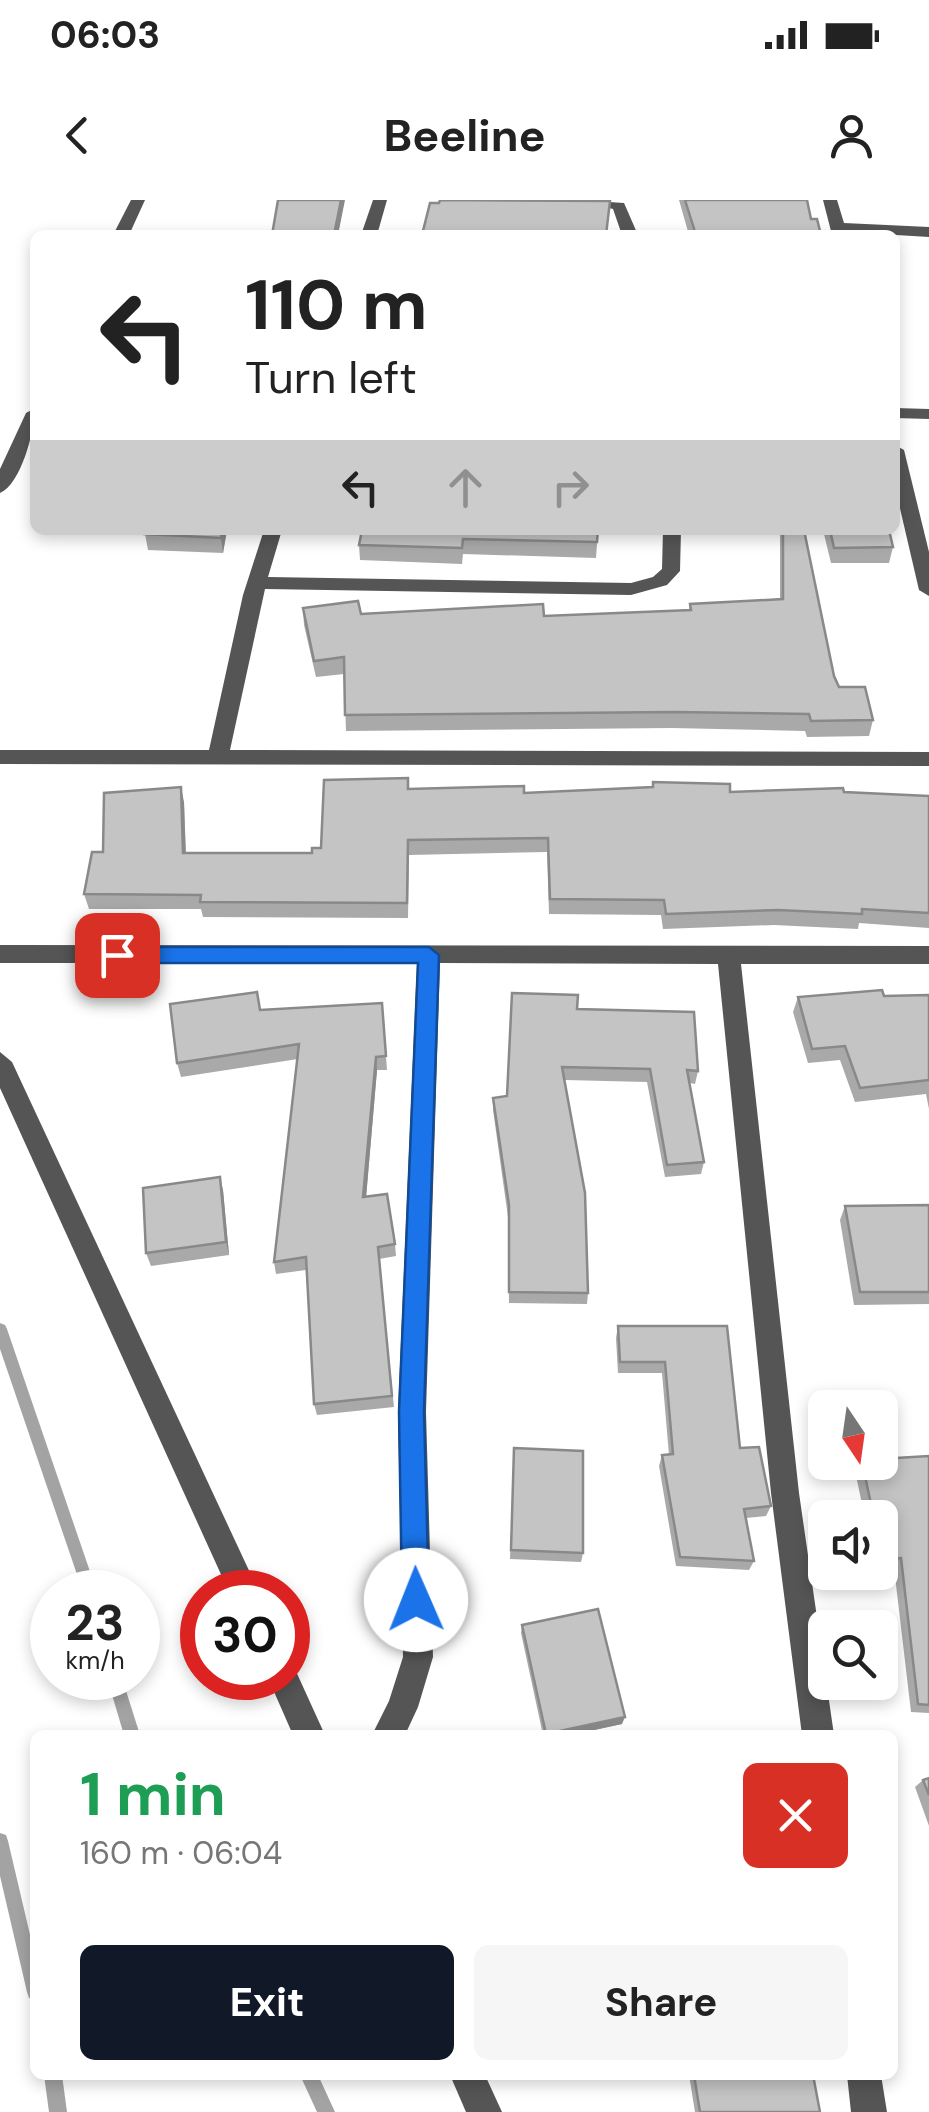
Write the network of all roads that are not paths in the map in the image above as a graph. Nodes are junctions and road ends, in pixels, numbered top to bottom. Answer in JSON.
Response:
{"nodes":[{"id":1,"x":138,"y":200,"type":"edge"},
{"id":2,"x":380,"y":200,"type":"edge"},
{"id":3,"x":586,"y":200,"type":"edge"},
{"id":4,"x":830,"y":200,"type":"edge"},
{"id":5,"x":123,"y":230,"type":"edge"},
{"id":6,"x":371,"y":230,"type":"edge"},
{"id":7,"x":629,"y":230,"type":"edge"},
{"id":8,"x":839,"y":230,"type":"edge"},
{"id":9,"x":900,"y":232,"type":"edge"},
{"id":10,"x":929,"y":232,"type":"edge"},
{"id":11,"x":900,"y":414,"type":"edge"},
{"id":12,"x":929,"y":414,"type":"edge"},
{"id":13,"x":30,"y":424,"type":"edge"},
{"id":14,"x":900,"y":471,"type":"edge"},
{"id":15,"x":0,"y":488,"type":"edge"},
{"id":16,"x":272,"y":535,"type":"edge"},
{"id":17,"x":672,"y":535,"type":"edge"},
{"id":18,"x":256,"y":582,"type":"junction"},
{"id":19,"x":929,"y":590,"type":"edge"},
{"id":20,"x":209,"y":756,"type":"junction"},
{"id":21,"x":0,"y":757,"type":"edge"},
{"id":22,"x":929,"y":759,"type":"edge"},
{"id":23,"x":0,"y":954,"type":"edge"},
{"id":24,"x":429,"y":955,"type":"junction"},
{"id":25,"x":728,"y":955,"type":"junction"},
{"id":26,"x":929,"y":956,"type":"edge"},
{"id":27,"x":0,"y":1062,"type":"edge"},
{"id":28,"x":234,"y":1570,"type":"edge"},
{"id":29,"x":293,"y":1700,"type":"edge"},
{"id":30,"x":307,"y":1730,"type":"edge"},
{"id":31,"x":391,"y":1730,"type":"edge"},
{"id":32,"x":817,"y":1730,"type":"edge"},
{"id":33,"x":469,"y":2080,"type":"edge"},
{"id":34,"x":865,"y":2080,"type":"edge"},
{"id":35,"x":484,"y":2112,"type":"edge"},
{"id":36,"x":869,"y":2112,"type":"edge"}],
"edges":[{"from":1,"to":5,"type":"street"},
{"from":2,"to":6,"type":"street"},
{"from":3,"to":7,"type":"street"},
{"from":4,"to":8,"type":"street"},
{"from":9,"to":10,"type":"street"},
{"from":11,"to":12,"type":"street"},
{"from":13,"to":15,"type":"street"},
{"from":14,"to":19,"type":"street"},
{"from":16,"to":18,"type":"street"},
{"from":17,"to":18,"type":"street"},
{"from":18,"to":20,"type":"street"},
{"from":20,"to":21,"type":"street"},
{"from":20,"to":22,"type":"street"},
{"from":23,"to":24,"type":"street"},
{"from":24,"to":25,"type":"street"},
{"from":24,"to":31,"type":"street"},
{"from":25,"to":26,"type":"street"},
{"from":25,"to":32,"type":"street"},
{"from":27,"to":28,"type":"street"},
{"from":29,"to":30,"type":"street"},
{"from":33,"to":35,"type":"street"},
{"from":34,"to":36,"type":"street"}]}
